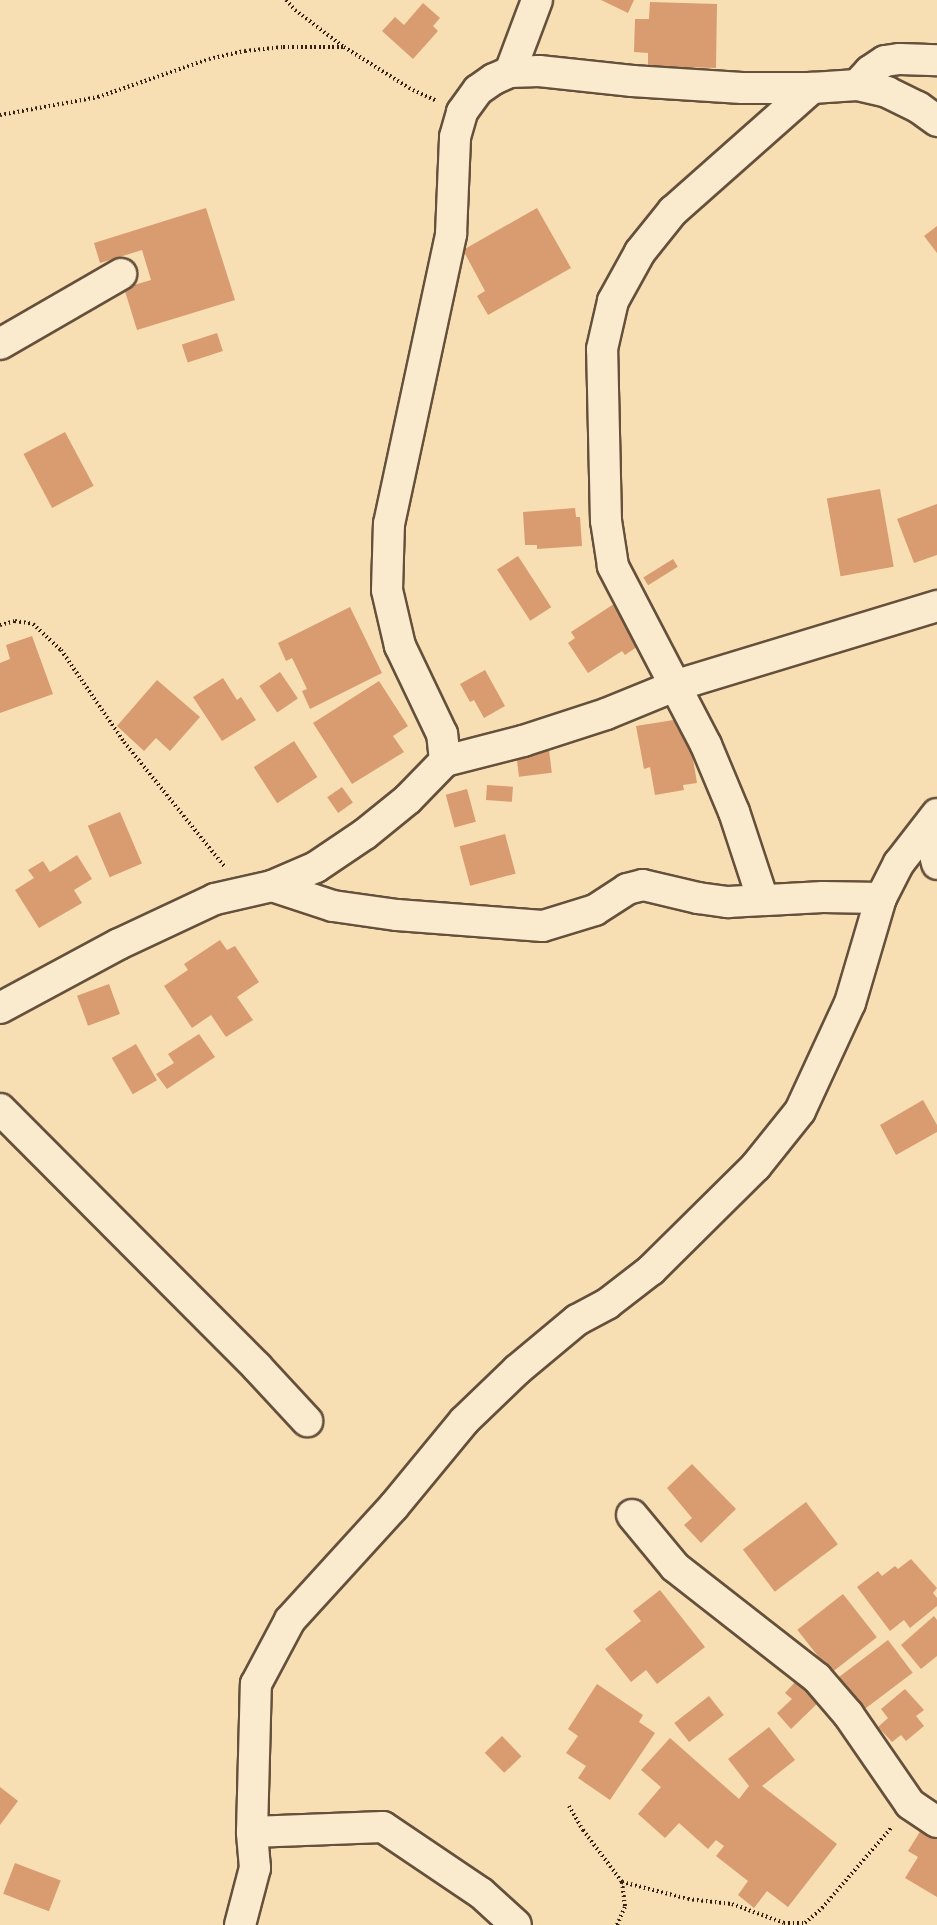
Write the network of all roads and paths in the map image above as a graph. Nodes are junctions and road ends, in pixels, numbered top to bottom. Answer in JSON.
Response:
{"nodes":[{"id":1,"x":286,"y":0,"type":"edge"},
{"id":2,"x":537,"y":0,"type":"edge"},
{"id":3,"x":344,"y":47,"type":"junction"},
{"id":4,"x":937,"y":60,"type":"edge"},
{"id":5,"x":510,"y":72,"type":"junction"},
{"id":6,"x":857,"y":85,"type":"junction"},
{"id":7,"x":812,"y":88,"type":"junction"},
{"id":8,"x":462,"y":112,"type":"junction"},
{"id":9,"x":0,"y":115,"type":"edge"},
{"id":10,"x":937,"y":121,"type":"edge"},
{"id":11,"x":121,"y":274,"type":"dead end"},
{"id":12,"x":0,"y":344,"type":"edge"},
{"id":13,"x":937,"y":606,"type":"edge"},
{"id":14,"x":0,"y":625,"type":"edge"},
{"id":15,"x":677,"y":685,"type":"junction"},
{"id":16,"x":445,"y":761,"type":"junction"},
{"id":17,"x":933,"y":820,"type":"edge"},
{"id":18,"x":937,"y":864,"type":"edge"},
{"id":19,"x":263,"y":887,"type":"junction"},
{"id":20,"x":881,"y":898,"type":"junction"},
{"id":21,"x":763,"y":900,"type":"junction"},
{"id":22,"x":0,"y":1008,"type":"edge"},
{"id":23,"x":0,"y":1110,"type":"edge"},
{"id":24,"x":307,"y":1421,"type":"dead end"},
{"id":25,"x":632,"y":1515,"type":"dead end"},
{"id":26,"x":910,"y":1804,"type":"junction"},
{"id":27,"x":569,"y":1806,"type":"dead end"},
{"id":28,"x":937,"y":1821,"type":"edge"},
{"id":29,"x":252,"y":1833,"type":"junction"},
{"id":30,"x":622,"y":1882,"type":"junction"},
{"id":31,"x":240,"y":1925,"type":"edge"},
{"id":32,"x":516,"y":1925,"type":"edge"},
{"id":33,"x":617,"y":1925,"type":"edge"}],
"edges":[{"from":1,"to":3,"type":"path"},
{"from":2,"to":5,"type":"street"},
{"from":3,"to":8,"type":"path"},
{"from":3,"to":9,"type":"path"},
{"from":4,"to":6,"type":"street"},
{"from":5,"to":7,"type":"street"},
{"from":5,"to":8,"type":"street"},
{"from":6,"to":7,"type":"street"},
{"from":6,"to":10,"type":"street"},
{"from":7,"to":15,"type":"street"},
{"from":8,"to":16,"type":"street"},
{"from":11,"to":12,"type":"street"},
{"from":13,"to":15,"type":"street"},
{"from":14,"to":19,"type":"path"},
{"from":15,"to":16,"type":"street"},
{"from":15,"to":21,"type":"street"},
{"from":16,"to":19,"type":"street"},
{"from":17,"to":18,"type":"street"},
{"from":17,"to":20,"type":"street"},
{"from":19,"to":21,"type":"street"},
{"from":19,"to":22,"type":"street"},
{"from":20,"to":21,"type":"street"},
{"from":20,"to":29,"type":"street"},
{"from":23,"to":24,"type":"street"},
{"from":25,"to":26,"type":"street"},
{"from":26,"to":28,"type":"street"},
{"from":26,"to":30,"type":"path"},
{"from":27,"to":30,"type":"path"},
{"from":29,"to":31,"type":"street"},
{"from":29,"to":32,"type":"street"},
{"from":30,"to":33,"type":"path"}]}
